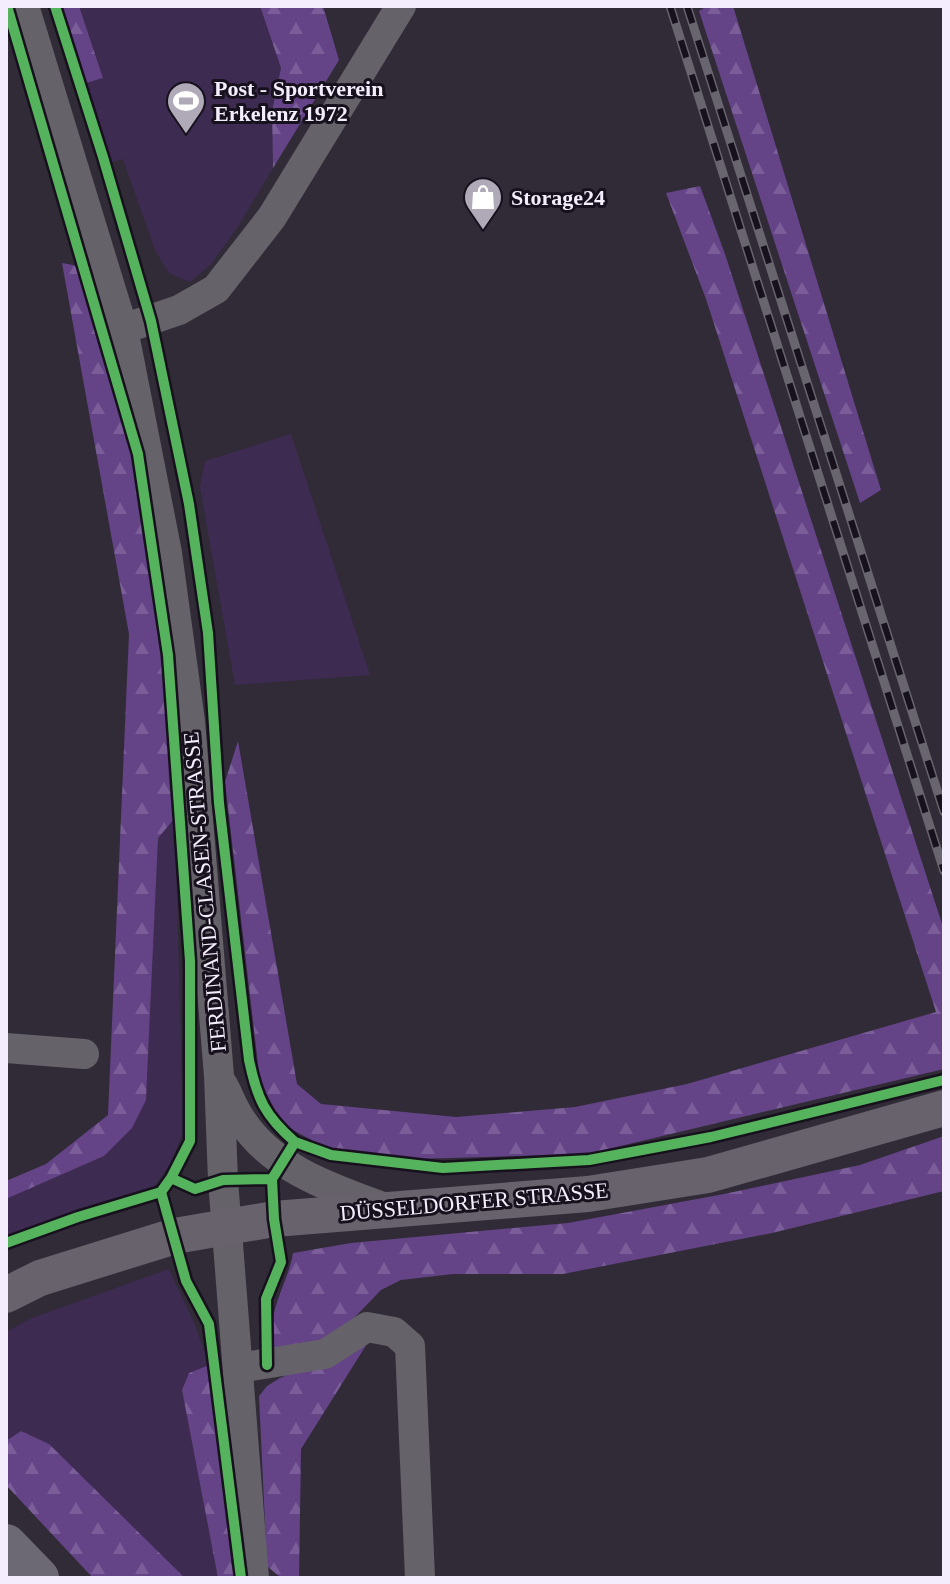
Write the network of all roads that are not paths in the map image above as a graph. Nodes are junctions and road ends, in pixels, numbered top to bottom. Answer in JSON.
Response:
{"nodes":[{"id":1,"x":24,"y":6,"type":"edge"},
{"id":2,"x":401,"y":6,"type":"edge"},
{"id":3,"x":123,"y":329,"type":"junction"},
{"id":4,"x":6,"y":1048,"type":"edge"},
{"id":5,"x":84,"y":1054,"type":"dead end"},
{"id":6,"x":219,"y":1076,"type":"junction"},
{"id":7,"x":944,"y":1108,"type":"edge"},
{"id":8,"x":387,"y":1208,"type":"junction"},
{"id":9,"x":229,"y":1228,"type":"junction"},
{"id":10,"x":6,"y":1295,"type":"edge"},
{"id":11,"x":239,"y":1368,"type":"junction"},
{"id":12,"x":6,"y":1545,"type":"edge"},
{"id":13,"x":38,"y":1578,"type":"edge"},
{"id":14,"x":254,"y":1578,"type":"edge"},
{"id":15,"x":420,"y":1578,"type":"edge"}],
"edges":[{"from":1,"to":3,"type":"street","name":"FERDINAND-CLASEN-STRASSE"},
{"from":2,"to":3,"type":"street"},
{"from":3,"to":6,"type":"street","name":"FERDINAND-CLASEN-STRASSE"},
{"from":4,"to":5,"type":"street"},
{"from":6,"to":8,"type":"street","name":"FERDINAND-CLASEN-STRASSE"},
{"from":6,"to":9,"type":"street","name":"FERDINAND-CLASEN-STRASSE"},
{"from":7,"to":8,"type":"main road","name":"DÜSSELDORFER STRASSE"},
{"from":8,"to":9,"type":"main road","name":"DÜSSELDORFER STRASSE"},
{"from":9,"to":10,"type":"main road","name":"DÜSSELDORFER STRASSE"},
{"from":9,"to":11,"type":"street","name":"FERDINAND-CLASEN-STRASSE"},
{"from":11,"to":14,"type":"street","name":"FERDINAND-CLASEN-STRASSE"},
{"from":11,"to":15,"type":"street"},
{"from":12,"to":13,"type":"highway"}]}
